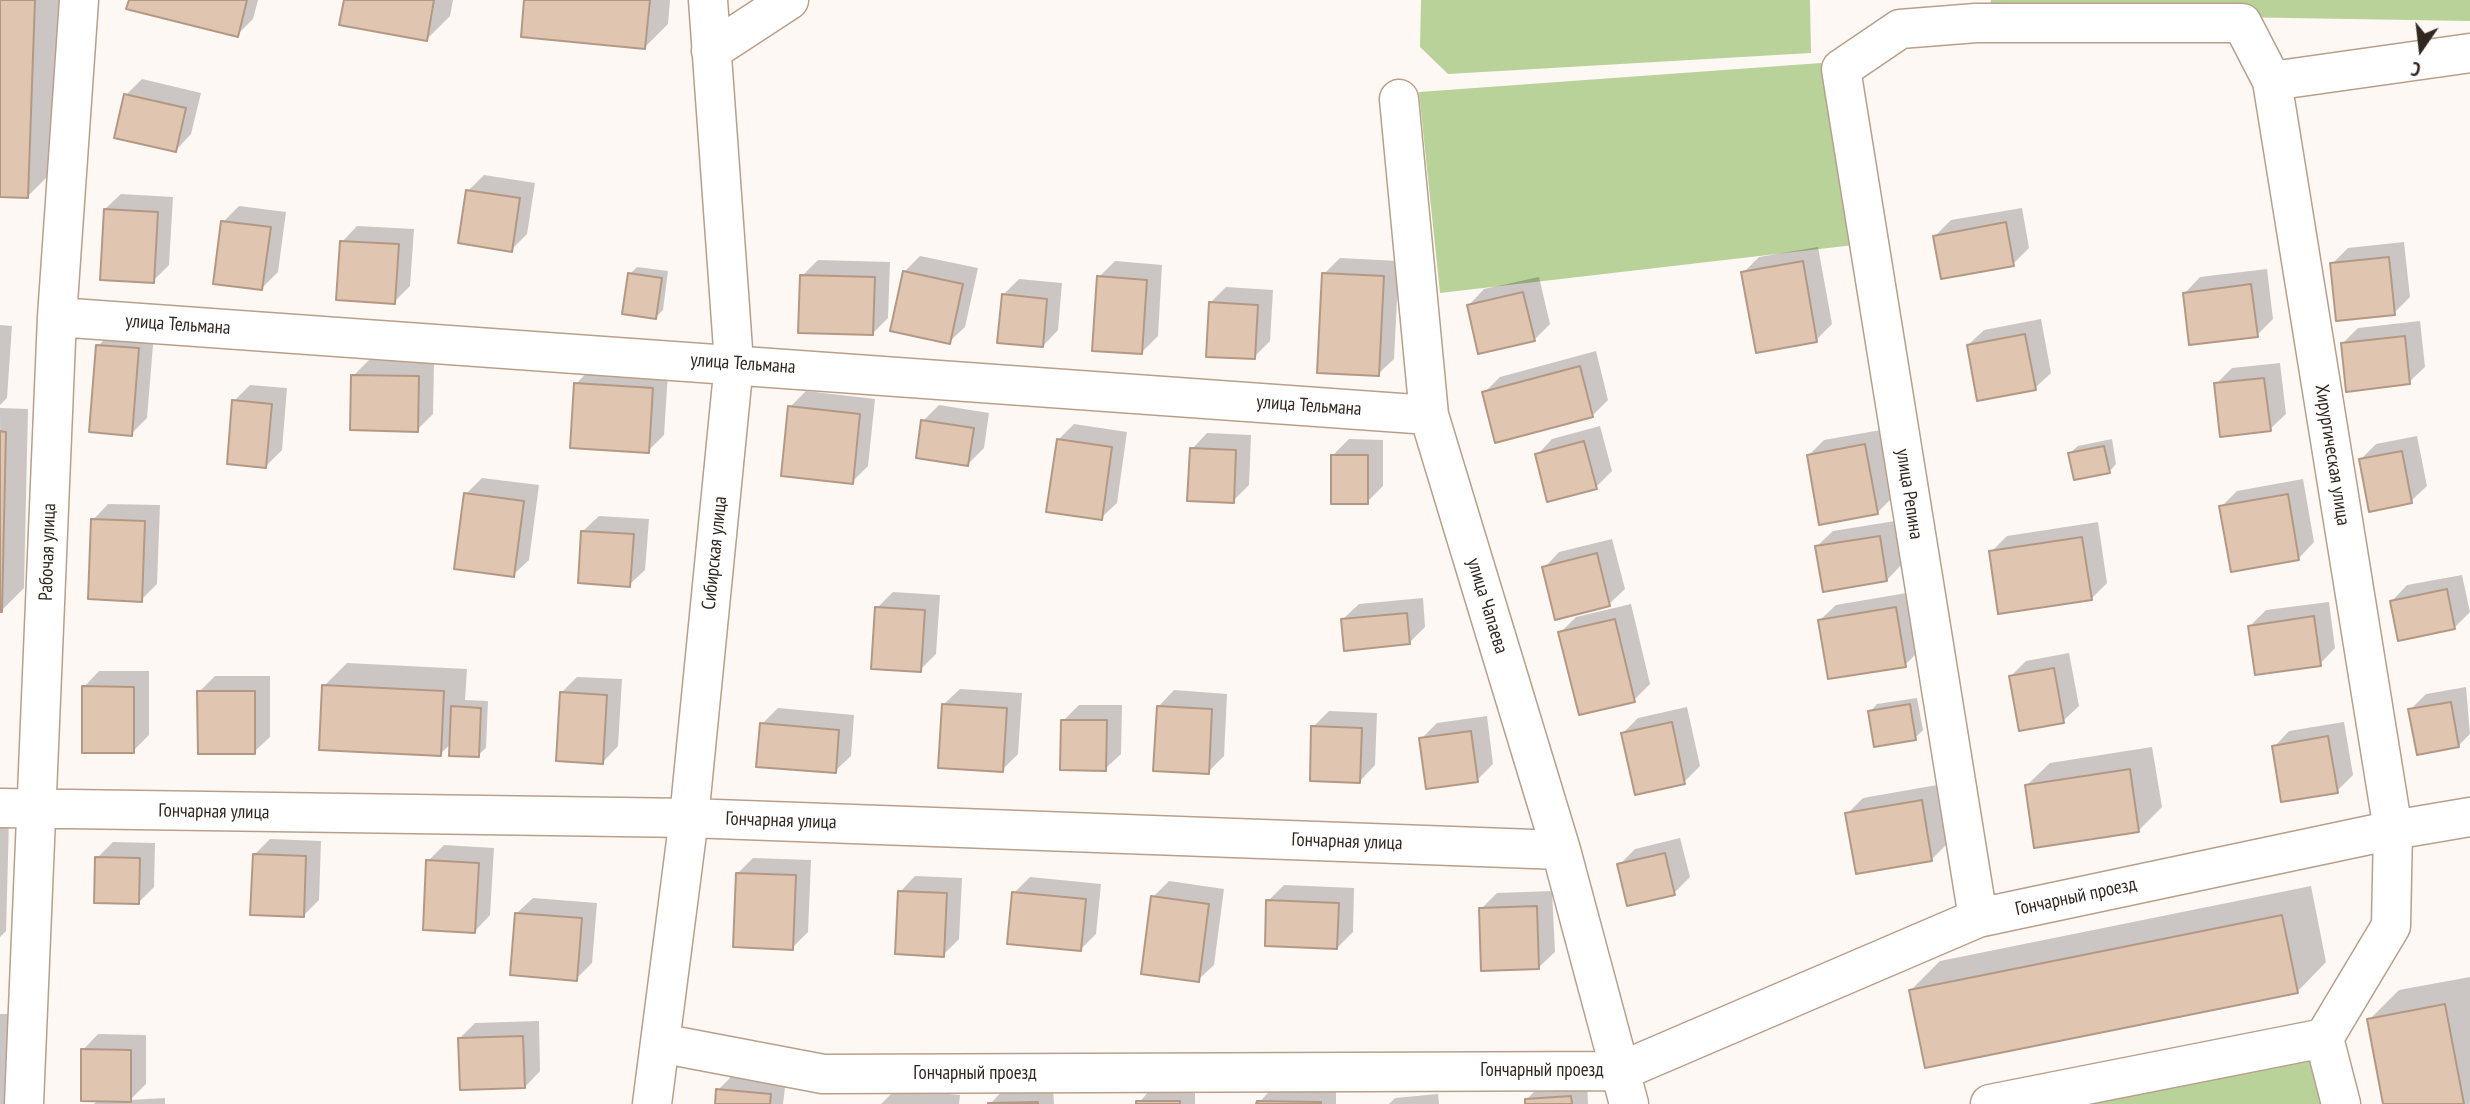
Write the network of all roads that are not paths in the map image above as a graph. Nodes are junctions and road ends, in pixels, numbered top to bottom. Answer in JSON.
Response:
{"nodes":[{"id":1,"x":79,"y":0,"type":"edge"},
{"id":2,"x":708,"y":0,"type":"edge"},
{"id":3,"x":789,"y":0,"type":"edge"},
{"id":4,"x":2025,"y":12,"type":"edge"},
{"id":5,"x":711,"y":51,"type":"junction"},
{"id":6,"x":2470,"y":53,"type":"edge"},
{"id":7,"x":2272,"y":81,"type":"junction"},
{"id":8,"x":1399,"y":99,"type":"dead end"},
{"id":9,"x":57,"y":317,"type":"junction"},
{"id":10,"x":734,"y":363,"type":"junction"},
{"id":11,"x":1429,"y":415,"type":"junction"},
{"id":12,"x":0,"y":808,"type":"edge"},
{"id":13,"x":38,"y":809,"type":"junction"},
{"id":14,"x":2470,"y":817,"type":"edge"},
{"id":15,"x":689,"y":818,"type":"junction"},
{"id":16,"x":2393,"y":830,"type":"junction"},
{"id":17,"x":1561,"y":850,"type":"junction"},
{"id":18,"x":1978,"y":918,"type":"junction"},
{"id":19,"x":2324,"y":1038,"type":"junction"},
{"id":20,"x":660,"y":1043,"type":"junction"},
{"id":21,"x":1625,"y":1087,"type":"edge"},
{"id":22,"x":24,"y":1104,"type":"edge"},
{"id":23,"x":652,"y":1104,"type":"edge"},
{"id":24,"x":1990,"y":1104,"type":"edge"},
{"id":25,"x":2341,"y":1104,"type":"edge"}],
"edges":[{"from":1,"to":9,"type":"street","name":"Рабочая улица"},
{"from":2,"to":5,"type":"street","name":"Сибирская улица"},
{"from":3,"to":5,"type":"street"},
{"from":4,"to":7,"type":"street","name":"Хирургическая улица"},
{"from":4,"to":18,"type":"street","name":"улица Репина"},
{"from":5,"to":10,"type":"street","name":"Сибирская улица"},
{"from":6,"to":7,"type":"street"},
{"from":7,"to":16,"type":"street","name":"Хирургическая улица"},
{"from":8,"to":11,"type":"street","name":"улица Чапаева"},
{"from":9,"to":10,"type":"street","name":"улица Тельмана"},
{"from":9,"to":13,"type":"street","name":"Рабочая улица"},
{"from":10,"to":11,"type":"street","name":"улица Тельмана"},
{"from":10,"to":15,"type":"street","name":"Сибирская улица"},
{"from":11,"to":17,"type":"street","name":"улица Чапаева"},
{"from":12,"to":13,"type":"street","name":"Гончарная улица"},
{"from":13,"to":15,"type":"street","name":"Гончарная улица"},
{"from":13,"to":22,"type":"street","name":"Рабочая улица"},
{"from":14,"to":16,"type":"street","name":"Гончарный проезд"},
{"from":15,"to":17,"type":"street","name":"Гончарная улица"},
{"from":15,"to":20,"type":"street","name":"Сибирская улица"},
{"from":16,"to":18,"type":"street","name":"Гончарный проезд"},
{"from":16,"to":19,"type":"street","name":"Хирургическая улица"},
{"from":17,"to":21,"type":"street","name":"улица Чапаева"},
{"from":18,"to":21,"type":"street","name":"Гончарный проезд"},
{"from":19,"to":24,"type":"street"},
{"from":19,"to":25,"type":"street"},
{"from":20,"to":21,"type":"street","name":"Гончарный проезд"},
{"from":20,"to":23,"type":"street","name":"Сибирская улица"}]}
